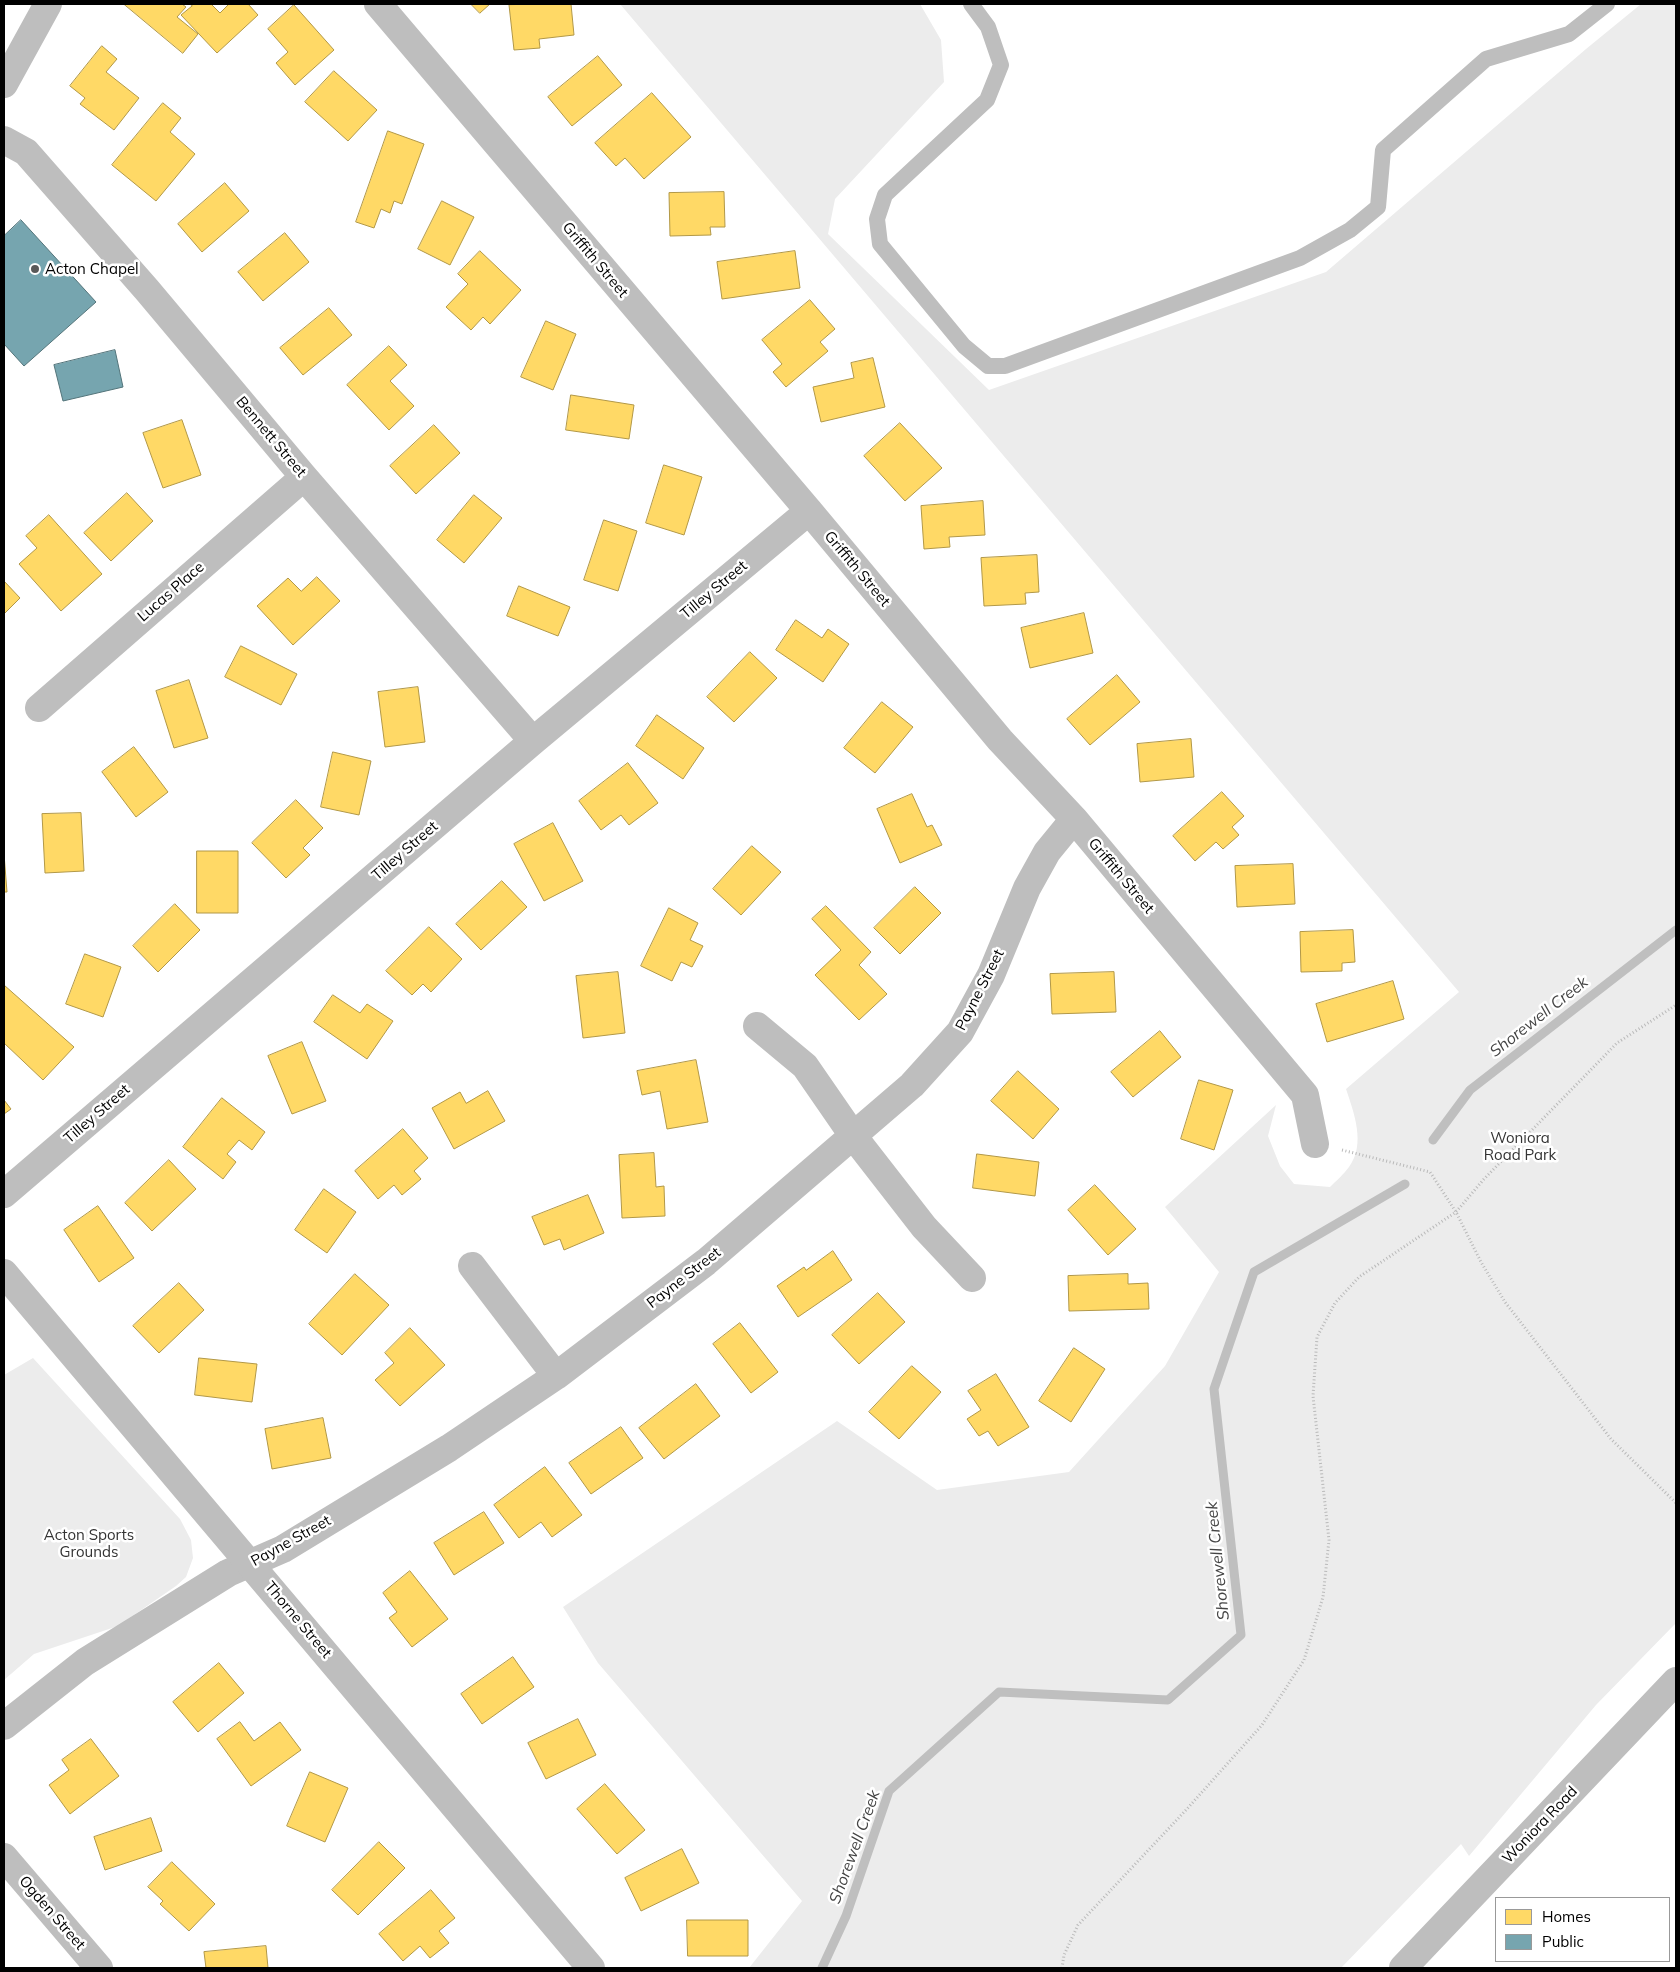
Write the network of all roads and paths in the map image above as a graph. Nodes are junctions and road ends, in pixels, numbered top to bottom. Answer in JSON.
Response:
{"nodes":[{"id":1,"x":48,"y":4,"type":"edge"},
{"id":2,"x":378,"y":4,"type":"edge"},
{"id":3,"x":971,"y":4,"type":"edge"},
{"id":4,"x":1607,"y":4,"type":"edge"},
{"id":5,"x":4,"y":84,"type":"edge"},
{"id":6,"x":4,"y":140,"type":"edge"},
{"id":7,"x":304,"y":476,"type":"junction"},
{"id":8,"x":809,"y":511,"type":"junction"},
{"id":9,"x":39,"y":708,"type":"dead end"},
{"id":10,"x":533,"y":741,"type":"junction"},
{"id":11,"x":1074,"y":819,"type":"junction"},
{"id":12,"x":1676,"y":1005,"type":"edge"},
{"id":13,"x":757,"y":1026,"type":"dead end"},
{"id":14,"x":854,"y":1137,"type":"junction"},
{"id":15,"x":1315,"y":1144,"type":"joint"},
{"id":16,"x":4,"y":1194,"type":"edge"},
{"id":17,"x":1456,"y":1212,"type":"junction"},
{"id":18,"x":472,"y":1266,"type":"dead end"},
{"id":19,"x":4,"y":1273,"type":"edge"},
{"id":20,"x":972,"y":1278,"type":"dead end"},
{"id":21,"x":556,"y":1376,"type":"junction"},
{"id":22,"x":1676,"y":1503,"type":"edge"},
{"id":23,"x":251,"y":1564,"type":"junction"},
{"id":24,"x":1676,"y":1681,"type":"edge"},
{"id":25,"x":4,"y":1726,"type":"edge"},
{"id":26,"x":4,"y":1857,"type":"edge"},
{"id":27,"x":99,"y":1968,"type":"edge"},
{"id":28,"x":591,"y":1968,"type":"edge"},
{"id":29,"x":1062,"y":1968,"type":"edge"},
{"id":30,"x":1403,"y":1968,"type":"edge"}],
"edges":[{"from":1,"to":5,"type":"street"},
{"from":2,"to":8,"type":"street","name":"Griffith Street"},
{"from":3,"to":4,"type":"lane"},
{"from":6,"to":7,"type":"street","name":"Bennett Street"},
{"from":7,"to":9,"type":"street","name":"Lucas Place"},
{"from":7,"to":10,"type":"street","name":"Bennett Street"},
{"from":8,"to":10,"type":"street","name":"Tilley Street"},
{"from":8,"to":11,"type":"street","name":"Griffith Street"},
{"from":10,"to":16,"type":"street","name":"Tilley Street"},
{"from":11,"to":14,"type":"street","name":"Payne Street"},
{"from":11,"to":15,"type":"street","name":"Griffith Street"},
{"from":12,"to":17,"type":"path"},
{"from":13,"to":14,"type":"street"},
{"from":14,"to":20,"type":"street"},
{"from":14,"to":21,"type":"street","name":"Payne Street"},
{"from":15,"to":17,"type":"path"},
{"from":17,"to":22,"type":"path"},
{"from":17,"to":29,"type":"path"},
{"from":18,"to":21,"type":"street"},
{"from":19,"to":23,"type":"street","name":"Thorne Street"},
{"from":21,"to":23,"type":"street","name":"Payne Street"},
{"from":23,"to":25,"type":"street","name":"Payne Street"},
{"from":23,"to":28,"type":"street","name":"Thorne Street"},
{"from":24,"to":30,"type":"street","name":"Woniora Road"},
{"from":26,"to":27,"type":"street","name":"Ogden Street"}]}
